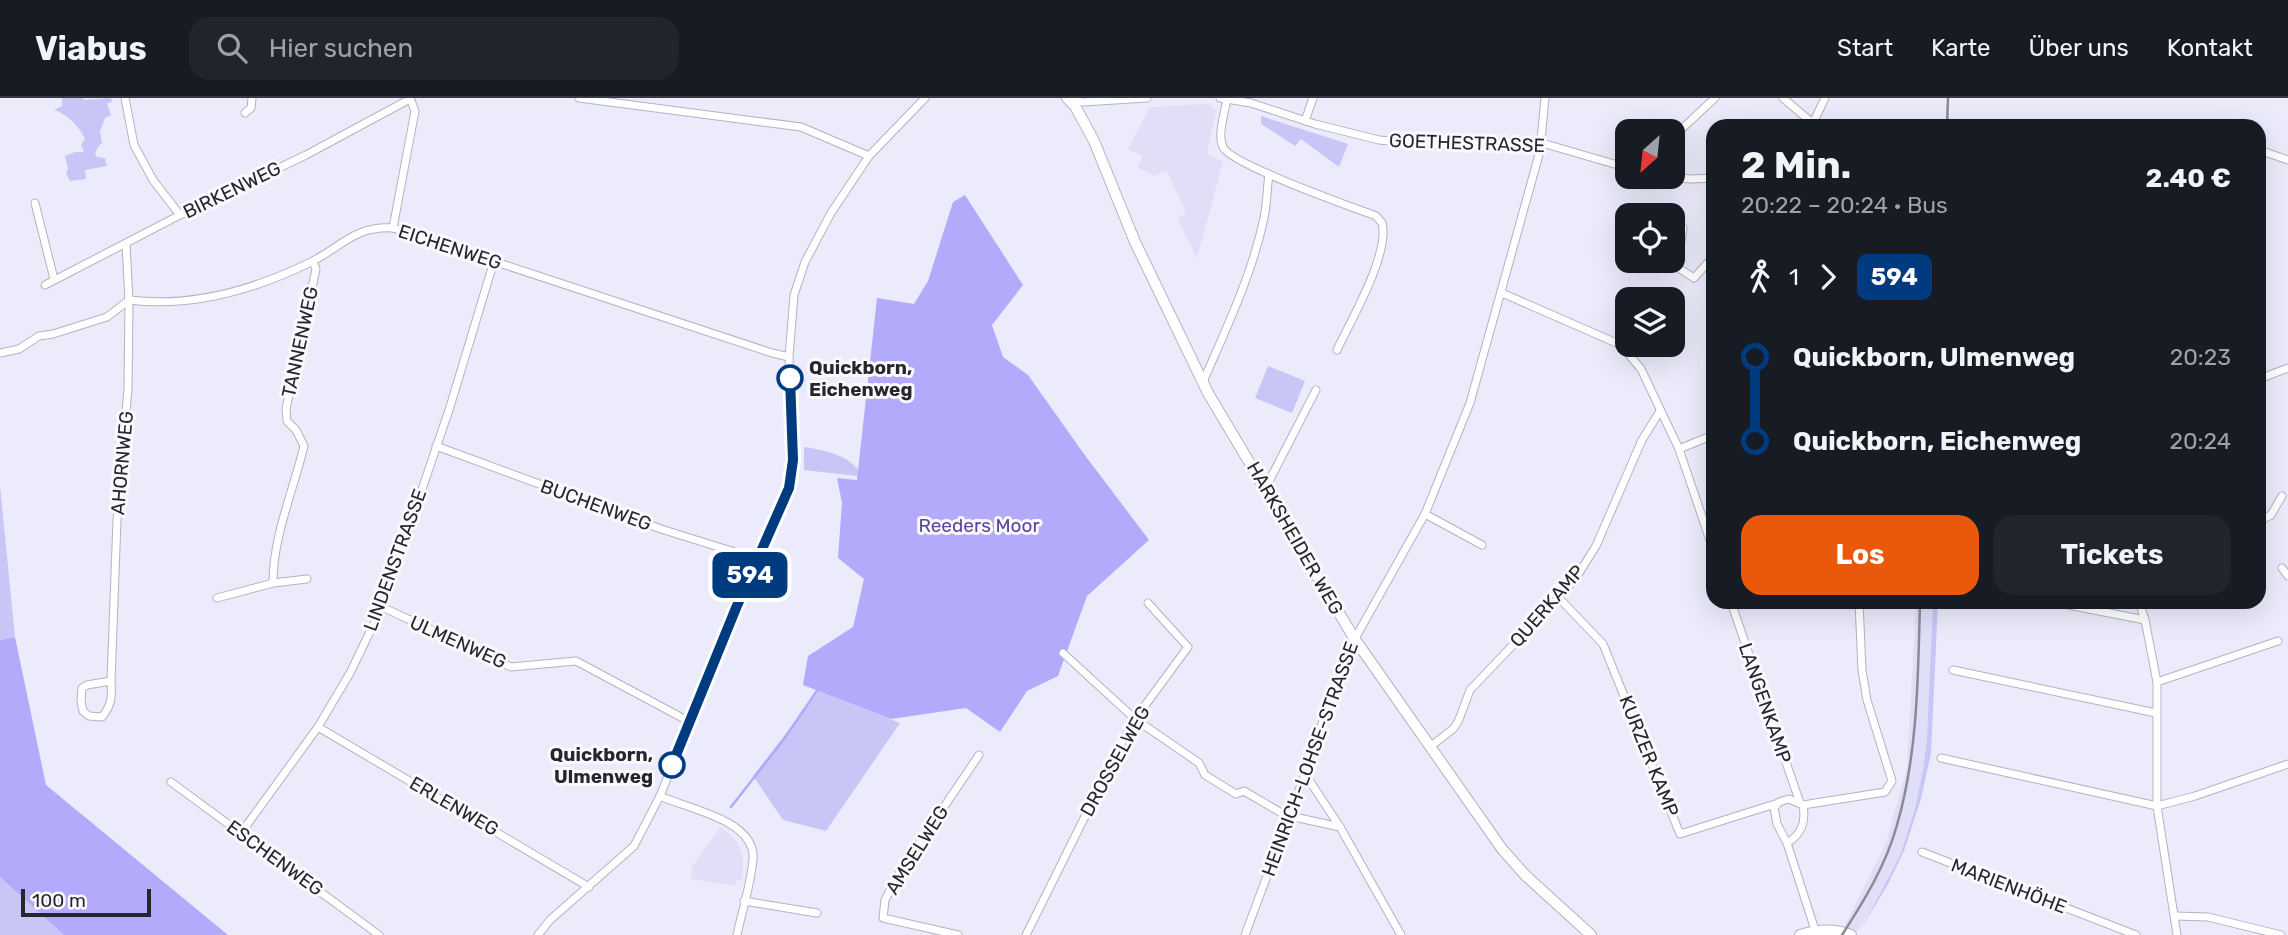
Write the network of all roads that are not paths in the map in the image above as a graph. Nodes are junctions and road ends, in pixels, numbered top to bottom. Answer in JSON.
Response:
{"nodes":[{"id":1,"x":125,"y":98,"type":"edge"},
{"id":2,"x":252,"y":98,"type":"edge"},
{"id":3,"x":579,"y":98,"type":"edge"},
{"id":4,"x":925,"y":98,"type":"edge"},
{"id":5,"x":1147,"y":98,"type":"edge"},
{"id":6,"x":1220,"y":98,"type":"edge"},
{"id":7,"x":1313,"y":98,"type":"edge"},
{"id":8,"x":1545,"y":98,"type":"edge"},
{"id":9,"x":1715,"y":98,"type":"edge"},
{"id":10,"x":1783,"y":98,"type":"edge"},
{"id":11,"x":1825,"y":98,"type":"edge"},
{"id":12,"x":410,"y":99,"type":"edge"},
{"id":13,"x":1068,"y":99,"type":"edge"},
{"id":14,"x":1227,"y":99,"type":"edge"},
{"id":15,"x":245,"y":113,"type":"dead end"},
{"id":16,"x":1809,"y":119,"type":"edge"},
{"id":17,"x":1817,"y":119,"type":"edge"},
{"id":18,"x":1306,"y":121,"type":"junction"},
{"id":19,"x":1685,"y":126,"type":"edge"},
{"id":20,"x":1542,"y":143,"type":"junction"},
{"id":21,"x":2266,"y":152,"type":"edge"},
{"id":22,"x":869,"y":156,"type":"junction"},
{"id":23,"x":2288,"y":160,"type":"edge"},
{"id":24,"x":1615,"y":164,"type":"edge"},
{"id":25,"x":1269,"y":174,"type":"junction"},
{"id":26,"x":1685,"y":178,"type":"edge"},
{"id":27,"x":1706,"y":178,"type":"edge"},
{"id":28,"x":35,"y":203,"type":"dead end"},
{"id":29,"x":180,"y":215,"type":"junction"},
{"id":30,"x":393,"y":228,"type":"junction"},
{"id":31,"x":126,"y":245,"type":"junction"},
{"id":32,"x":313,"y":261,"type":"junction"},
{"id":33,"x":494,"y":261,"type":"junction"},
{"id":34,"x":1706,"y":265,"type":"edge"},
{"id":35,"x":1685,"y":272,"type":"edge"},
{"id":36,"x":54,"y":279,"type":"junction"},
{"id":37,"x":45,"y":285,"type":"dead end"},
{"id":38,"x":1502,"y":293,"type":"junction"},
{"id":39,"x":129,"y":300,"type":"junction"},
{"id":40,"x":1337,"y":350,"type":"dead end"},
{"id":41,"x":0,"y":353,"type":"edge"},
{"id":42,"x":789,"y":357,"type":"junction"},
{"id":43,"x":2288,"y":368,"type":"edge"},
{"id":44,"x":2266,"y":376,"type":"edge"},
{"id":45,"x":1203,"y":382,"type":"junction"},
{"id":46,"x":1316,"y":390,"type":"dead end"},
{"id":47,"x":1660,"y":411,"type":"junction"},
{"id":48,"x":1706,"y":438,"type":"edge"},
{"id":49,"x":436,"y":446,"type":"junction"},
{"id":50,"x":1679,"y":449,"type":"junction"},
{"id":51,"x":1265,"y":489,"type":"junction"},
{"id":52,"x":2282,"y":496,"type":"dead end"},
{"id":53,"x":1425,"y":514,"type":"junction"},
{"id":54,"x":2266,"y":518,"type":"edge"},
{"id":55,"x":1706,"y":528,"type":"edge"},
{"id":56,"x":1482,"y":545,"type":"dead end"},
{"id":57,"x":757,"y":559,"type":"junction"},
{"id":58,"x":2281,"y":568,"type":"dead end"},
{"id":59,"x":2288,"y":576,"type":"edge"},
{"id":60,"x":307,"y":579,"type":"dead end"},
{"id":61,"x":274,"y":583,"type":"junction"},
{"id":62,"x":217,"y":598,"type":"dead end"},
{"id":63,"x":1559,"y":598,"type":"junction"},
{"id":64,"x":1148,"y":603,"type":"dead end"},
{"id":65,"x":382,"y":607,"type":"junction"},
{"id":66,"x":1733,"y":609,"type":"edge"},
{"id":67,"x":1859,"y":609,"type":"edge"},
{"id":68,"x":2089,"y":609,"type":"edge"},
{"id":69,"x":2141,"y":609,"type":"edge"},
{"id":70,"x":2145,"y":620,"type":"junction"},
{"id":71,"x":1354,"y":638,"type":"junction"},
{"id":72,"x":2278,"y":641,"type":"dead end"},
{"id":73,"x":1063,"y":653,"type":"dead end"},
{"id":74,"x":1953,"y":670,"type":"dead end"},
{"id":75,"x":111,"y":681,"type":"junction"},
{"id":76,"x":2157,"y":682,"type":"junction"},
{"id":77,"x":2156,"y":713,"type":"junction"},
{"id":78,"x":1135,"y":719,"type":"junction"},
{"id":79,"x":690,"y":722,"type":"junction"},
{"id":80,"x":318,"y":726,"type":"junction"},
{"id":81,"x":1430,"y":746,"type":"junction"},
{"id":82,"x":979,"y":755,"type":"dead end"},
{"id":83,"x":1941,"y":758,"type":"dead end"},
{"id":84,"x":2288,"y":764,"type":"edge"},
{"id":85,"x":1305,"y":774,"type":"junction"},
{"id":86,"x":171,"y":782,"type":"dead end"},
{"id":87,"x":660,"y":796,"type":"junction"},
{"id":88,"x":1775,"y":804,"type":"junction"},
{"id":89,"x":1801,"y":804,"type":"junction"},
{"id":90,"x":2157,"y":806,"type":"junction"},
{"id":91,"x":1289,"y":815,"type":"junction"},
{"id":92,"x":1340,"y":827,"type":"junction"},
{"id":93,"x":241,"y":833,"type":"junction"},
{"id":94,"x":1787,"y":843,"type":"junction"},
{"id":95,"x":1922,"y":852,"type":"dead end"},
{"id":96,"x":589,"y":887,"type":"junction"},
{"id":97,"x":744,"y":901,"type":"junction"},
{"id":98,"x":817,"y":913,"type":"dead end"},
{"id":99,"x":2175,"y":916,"type":"junction"},
{"id":100,"x":1815,"y":930,"type":"junction"},
{"id":101,"x":379,"y":935,"type":"edge"},
{"id":102,"x":538,"y":935,"type":"edge"},
{"id":103,"x":737,"y":935,"type":"edge"},
{"id":104,"x":958,"y":935,"type":"edge"},
{"id":105,"x":1026,"y":935,"type":"edge"},
{"id":106,"x":1245,"y":935,"type":"edge"},
{"id":107,"x":1401,"y":935,"type":"edge"},
{"id":108,"x":1591,"y":935,"type":"edge"},
{"id":109,"x":1800,"y":935,"type":"edge"},
{"id":110,"x":1851,"y":935,"type":"edge"},
{"id":111,"x":2136,"y":935,"type":"edge"},
{"id":112,"x":2178,"y":935,"type":"edge"},
{"id":113,"x":2281,"y":935,"type":"edge"}],
"edges":[{"from":1,"to":29,"type":"street"},
{"from":2,"to":15,"type":"street"},
{"from":3,"to":22,"type":"street"},
{"from":4,"to":22,"type":"street"},
{"from":5,"to":13,"type":"street"},
{"from":6,"to":14,"type":"street","name":"GOETHESTRASSE"},
{"from":7,"to":18,"type":"street"},
{"from":8,"to":20,"type":"street","name":"HEINRICH-LOHSE-STRASSE"},
{"from":9,"to":19,"type":"street"},
{"from":10,"to":16,"type":"street"},
{"from":11,"to":17,"type":"street"},
{"from":12,"to":29,"type":"street","name":"BIRKENWEG"},
{"from":12,"to":30,"type":"street"},
{"from":13,"to":45,"type":"main road","name":"HARKSHEIDER WEG"},
{"from":14,"to":18,"type":"street","name":"GOETHESTRASSE"},
{"from":14,"to":25,"type":"street"},
{"from":18,"to":20,"type":"street","name":"GOETHESTRASSE"},
{"from":20,"to":24,"type":"street","name":"GOETHESTRASSE"},
{"from":20,"to":38,"type":"street","name":"HEINRICH-LOHSE-STRASSE"},
{"from":21,"to":23,"type":"street"},
{"from":22,"to":42,"type":"street"},
{"from":25,"to":40,"type":"street"},
{"from":25,"to":45,"type":"street"},
{"from":26,"to":27,"type":"street"},
{"from":28,"to":36,"type":"street"},
{"from":29,"to":31,"type":"street","name":"BIRKENWEG"},
{"from":30,"to":32,"type":"street","name":"EICHENWEG"},
{"from":30,"to":33,"type":"street","name":"EICHENWEG"},
{"from":31,"to":36,"type":"street","name":"BIRKENWEG"},
{"from":31,"to":39,"type":"street","name":"AHORNWEG"},
{"from":32,"to":39,"type":"street","name":"EICHENWEG"},
{"from":32,"to":61,"type":"street","name":"TANNENWEG"},
{"from":33,"to":42,"type":"street","name":"EICHENWEG"},
{"from":33,"to":49,"type":"street","name":"LINDENSTRASSE"},
{"from":34,"to":35,"type":"street"},
{"from":36,"to":37,"type":"street","name":"BIRKENWEG"},
{"from":38,"to":47,"type":"street"},
{"from":38,"to":53,"type":"street","name":"HEINRICH-LOHSE-STRASSE"},
{"from":39,"to":41,"type":"street"},
{"from":39,"to":75,"type":"street","name":"AHORNWEG"},
{"from":42,"to":57,"type":"street"},
{"from":43,"to":44,"type":"street"},
{"from":45,"to":51,"type":"main road","name":"HARKSHEIDER WEG"},
{"from":46,"to":51,"type":"street"},
{"from":47,"to":50,"type":"street"},
{"from":47,"to":63,"type":"street","name":"QUERKAMP"},
{"from":48,"to":50,"type":"street"},
{"from":49,"to":57,"type":"street","name":"BUCHENWEG"},
{"from":49,"to":65,"type":"street","name":"LINDENSTRASSE"},
{"from":50,"to":55,"type":"street"},
{"from":51,"to":71,"type":"main road","name":"HARKSHEIDER WEG"},
{"from":52,"to":54,"type":"street"},
{"from":53,"to":56,"type":"street"},
{"from":53,"to":71,"type":"street","name":"HEINRICH-LOHSE-STRASSE"},
{"from":57,"to":79,"type":"street"},
{"from":58,"to":59,"type":"street"},
{"from":60,"to":61,"type":"street"},
{"from":61,"to":62,"type":"street"},
{"from":63,"to":81,"type":"street","name":"QUERKAMP"},
{"from":63,"to":88,"type":"street","name":"KURZER KAMP"},
{"from":64,"to":78,"type":"street","name":"DROSSELWEG"},
{"from":65,"to":79,"type":"street","name":"ULMENWEG"},
{"from":65,"to":80,"type":"street","name":"LINDENSTRASSE"},
{"from":66,"to":89,"type":"street","name":"LANGENKAMP"},
{"from":67,"to":89,"type":"street"},
{"from":68,"to":70,"type":"street"},
{"from":69,"to":70,"type":"street"},
{"from":70,"to":76,"type":"street"},
{"from":71,"to":81,"type":"main road","name":"HARKSHEIDER WEG"},
{"from":71,"to":85,"type":"street","name":"HEINRICH-LOHSE-STRASSE"},
{"from":72,"to":76,"type":"street"},
{"from":73,"to":78,"type":"street"},
{"from":74,"to":77,"type":"street"},
{"from":75,"to":75,"type":"street","name":"AHORNWEG"},
{"from":76,"to":77,"type":"street"},
{"from":77,"to":90,"type":"street"},
{"from":78,"to":91,"type":"street"},
{"from":78,"to":105,"type":"street","name":"DROSSELWEG"},
{"from":79,"to":87,"type":"street"},
{"from":80,"to":93,"type":"street","name":"LINDENSTRASSE"},
{"from":80,"to":96,"type":"street","name":"ERLENWEG"},
{"from":81,"to":108,"type":"main road","name":"HARKSHEIDER WEG"},
{"from":82,"to":104,"type":"street","name":"AMSELWEG"},
{"from":83,"to":90,"type":"street"},
{"from":84,"to":90,"type":"street"},
{"from":85,"to":91,"type":"street","name":"HEINRICH-LOHSE-STRASSE"},
{"from":85,"to":92,"type":"street"},
{"from":86,"to":93,"type":"street","name":"ESCHENWEG"},
{"from":87,"to":96,"type":"street"},
{"from":87,"to":97,"type":"street"},
{"from":88,"to":89,"type":"street"},
{"from":88,"to":94,"type":"street"},
{"from":89,"to":94,"type":"street"},
{"from":90,"to":99,"type":"street"},
{"from":91,"to":92,"type":"street"},
{"from":91,"to":106,"type":"street","name":"HEINRICH-LOHSE-STRASSE"},
{"from":92,"to":107,"type":"street"},
{"from":93,"to":101,"type":"street","name":"ESCHENWEG"},
{"from":94,"to":100,"type":"street"},
{"from":95,"to":111,"type":"street","name":"MARIENHÖHE"},
{"from":96,"to":102,"type":"street"},
{"from":97,"to":98,"type":"street"},
{"from":97,"to":103,"type":"street"},
{"from":99,"to":112,"type":"street"},
{"from":99,"to":113,"type":"street"},
{"from":100,"to":109,"type":"main road"},
{"from":100,"to":110,"type":"main road"}]}
